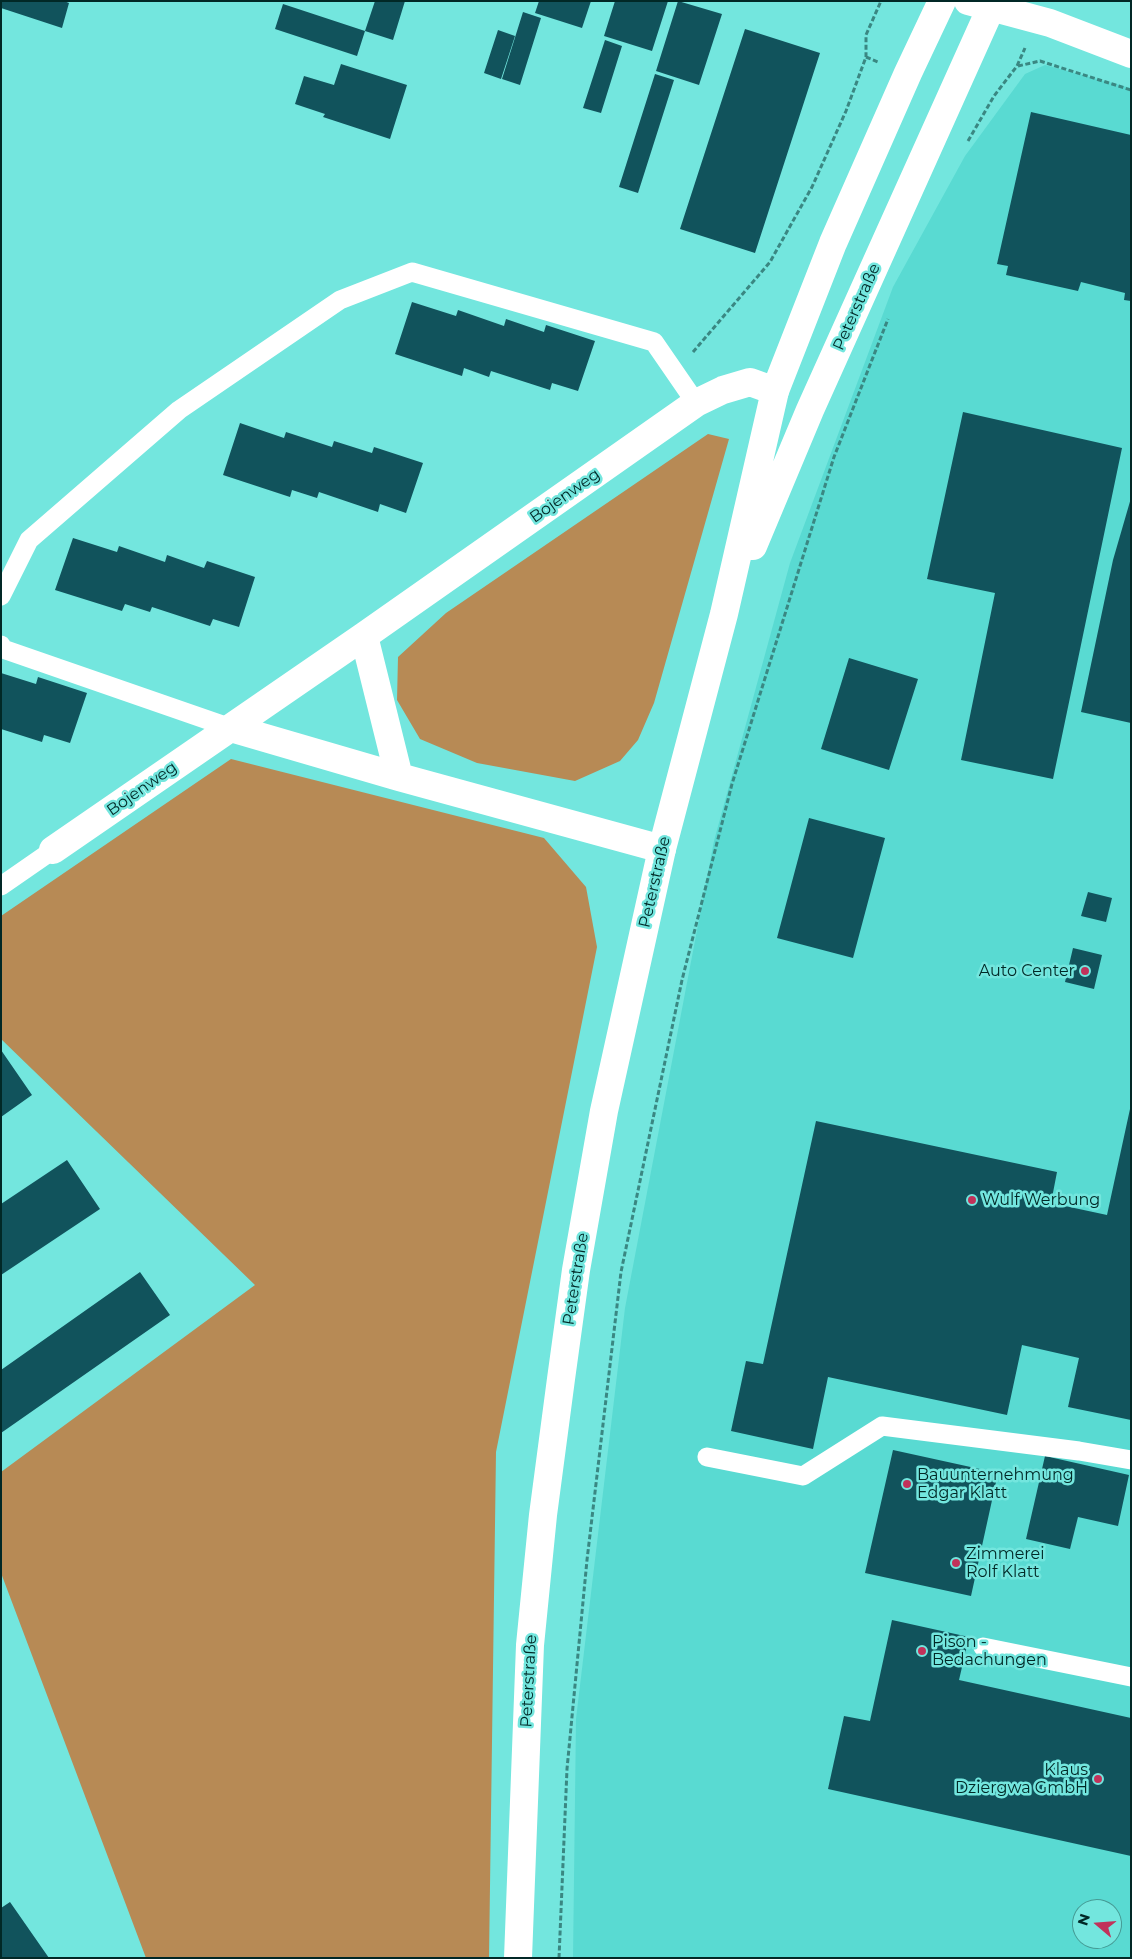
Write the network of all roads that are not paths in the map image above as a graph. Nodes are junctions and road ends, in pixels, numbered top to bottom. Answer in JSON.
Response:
{"nodes":[{"id":1,"x":942,"y":1,"type":"edge"},
{"id":2,"x":984,"y":4,"type":"edge"},
{"id":3,"x":1131,"y":54,"type":"edge"},
{"id":4,"x":775,"y":391,"type":"junction"},
{"id":5,"x":696,"y":404,"type":"junction"},
{"id":6,"x":1,"y":596,"type":"edge"},
{"id":7,"x":724,"y":614,"type":"junction"},
{"id":8,"x":364,"y":636,"type":"junction"},
{"id":9,"x":1,"y":645,"type":"edge"},
{"id":10,"x":232,"y":728,"type":"junction"},
{"id":11,"x":399,"y":777,"type":"junction"},
{"id":12,"x":662,"y":849,"type":"junction"},
{"id":13,"x":53,"y":850,"type":"joint"},
{"id":14,"x":1,"y":886,"type":"edge"},
{"id":15,"x":707,"y":1457,"type":"dead end"},
{"id":16,"x":1131,"y":1460,"type":"edge"},
{"id":17,"x":983,"y":1647,"type":"dead end"},
{"id":18,"x":1131,"y":1677,"type":"edge"},
{"id":19,"x":518,"y":1958,"type":"edge"}],
"edges":[{"from":1,"to":4,"type":"main road","name":"Peterstraße"},
{"from":2,"to":3,"type":"main road"},
{"from":2,"to":7,"type":"main road","name":"Peterstraße"},
{"from":4,"to":5,"type":"main road","name":"Bojenweg"},
{"from":4,"to":7,"type":"main road","name":"Peterstraße"},
{"from":5,"to":6,"type":"lane"},
{"from":5,"to":8,"type":"main road","name":"Bojenweg"},
{"from":7,"to":12,"type":"main road","name":"Peterstraße"},
{"from":8,"to":10,"type":"main road","name":"Bojenweg"},
{"from":8,"to":11,"type":"main road"},
{"from":9,"to":10,"type":"lane"},
{"from":10,"to":11,"type":"main road"},
{"from":10,"to":13,"type":"main road","name":"Bojenweg"},
{"from":11,"to":12,"type":"main road"},
{"from":12,"to":19,"type":"main road","name":"Peterstraße"},
{"from":13,"to":14,"type":"lane"},
{"from":15,"to":16,"type":"lane"},
{"from":17,"to":18,"type":"lane"}]}
